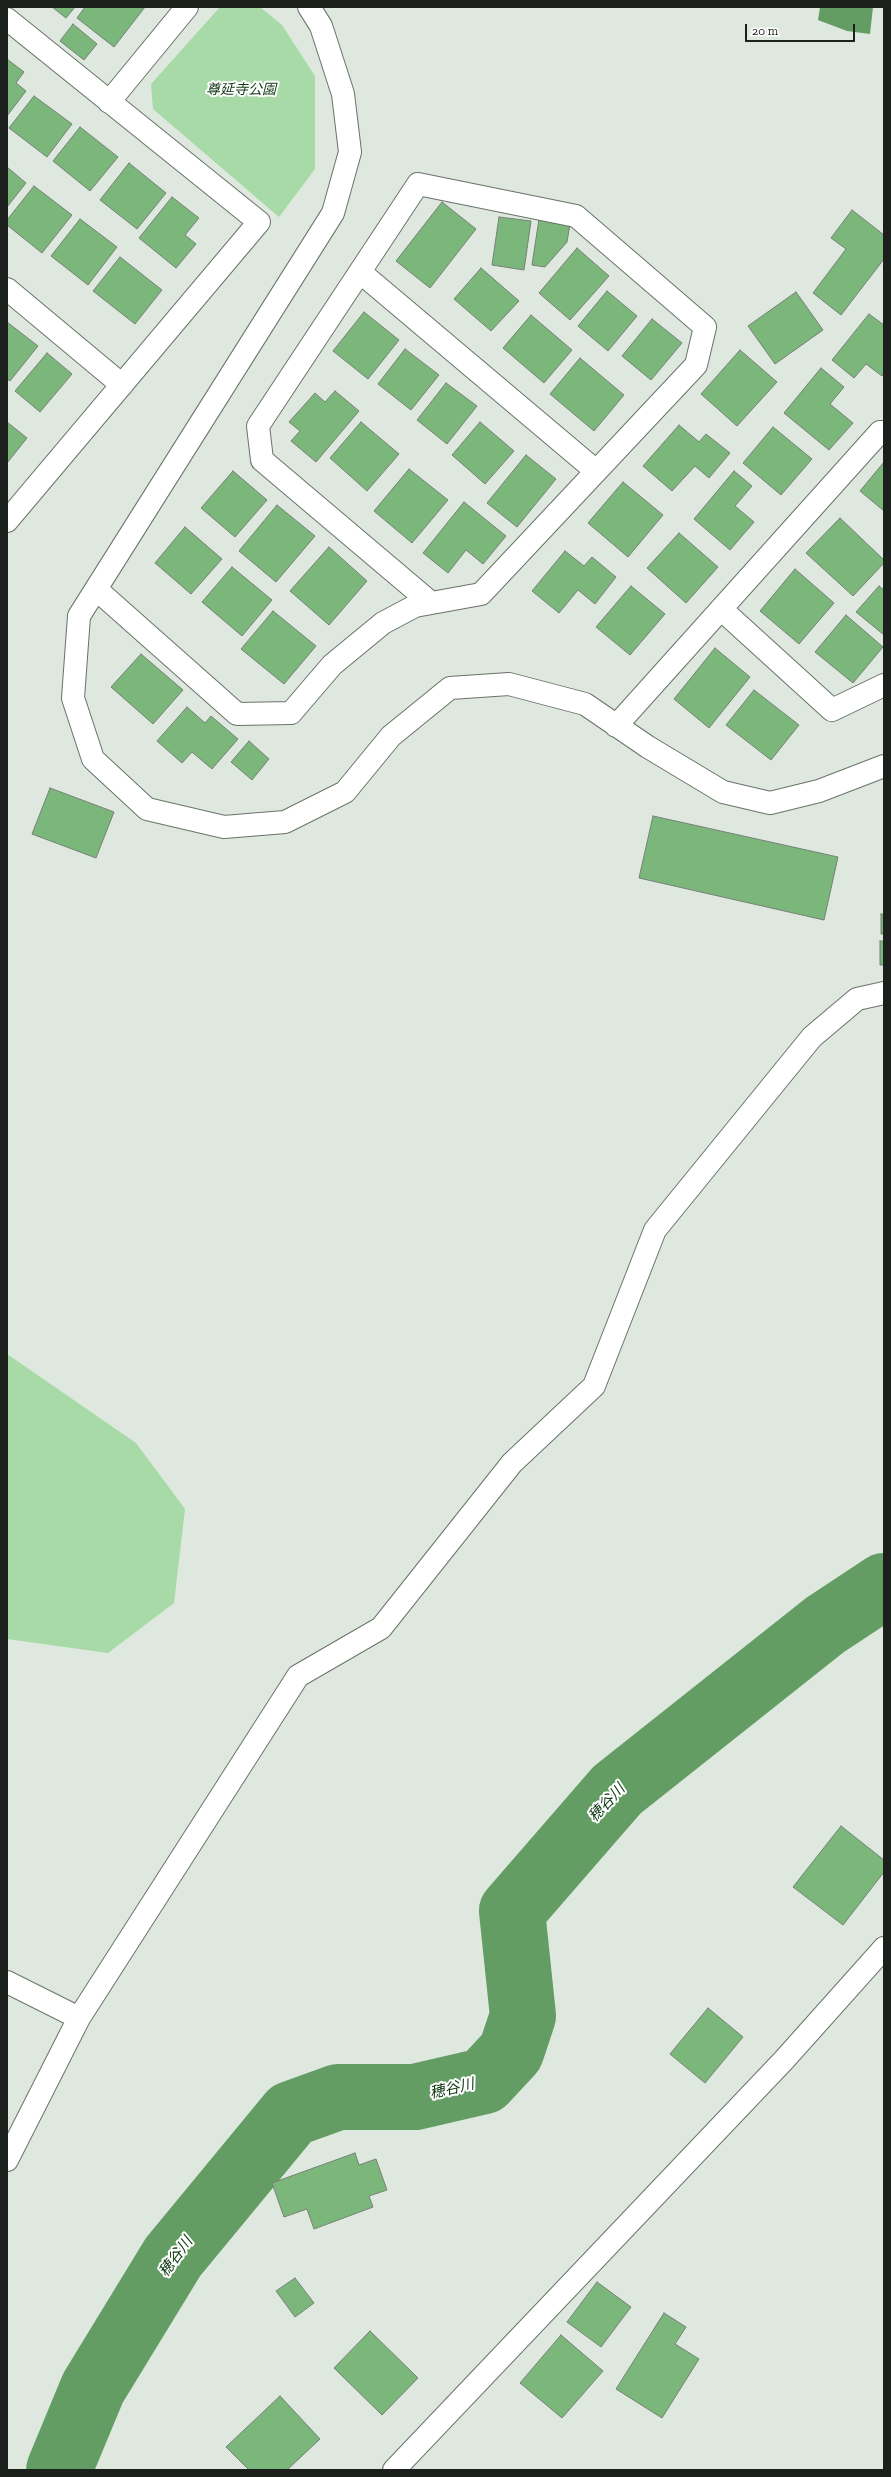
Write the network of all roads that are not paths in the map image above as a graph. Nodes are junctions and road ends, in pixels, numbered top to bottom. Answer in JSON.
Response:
{"nodes":[{"id":1,"x":187,"y":7,"type":"edge"},
{"id":2,"x":309,"y":7,"type":"edge"},
{"id":3,"x":7,"y":19,"type":"edge"},
{"id":4,"x":109,"y":102,"type":"junction"},
{"id":5,"x":360,"y":272,"type":"junction"},
{"id":6,"x":7,"y":289,"type":"edge"},
{"id":7,"x":122,"y":385,"type":"junction"},
{"id":8,"x":884,"y":432,"type":"edge"},
{"id":9,"x":596,"y":471,"type":"junction"},
{"id":10,"x":7,"y":521,"type":"edge"},
{"id":11,"x":96,"y":589,"type":"junction"},
{"id":12,"x":431,"y":603,"type":"junction"},
{"id":13,"x":721,"y":609,"type":"junction"},
{"id":14,"x":884,"y":685,"type":"edge"},
{"id":15,"x":616,"y":726,"type":"junction"},
{"id":16,"x":884,"y":766,"type":"edge"},
{"id":17,"x":884,"y":993,"type":"edge"},
{"id":18,"x":884,"y":1948,"type":"edge"},
{"id":19,"x":7,"y":1982,"type":"edge"},
{"id":20,"x":79,"y":2018,"type":"junction"},
{"id":21,"x":7,"y":2160,"type":"edge"},
{"id":22,"x":394,"y":2470,"type":"edge"}],
"edges":[{"from":1,"to":4,"type":"street"},
{"from":2,"to":11,"type":"street"},
{"from":3,"to":4,"type":"street"},
{"from":4,"to":7,"type":"street"},
{"from":5,"to":9,"type":"street"},
{"from":5,"to":9,"type":"street"},
{"from":5,"to":12,"type":"street"},
{"from":6,"to":7,"type":"street"},
{"from":7,"to":10,"type":"street"},
{"from":8,"to":13,"type":"street"},
{"from":9,"to":12,"type":"street"},
{"from":11,"to":12,"type":"street"},
{"from":11,"to":15,"type":"street"},
{"from":13,"to":14,"type":"street"},
{"from":13,"to":15,"type":"street"},
{"from":15,"to":16,"type":"street"},
{"from":17,"to":20,"type":"street"},
{"from":18,"to":22,"type":"street"},
{"from":19,"to":20,"type":"street"},
{"from":20,"to":21,"type":"street"}]}
